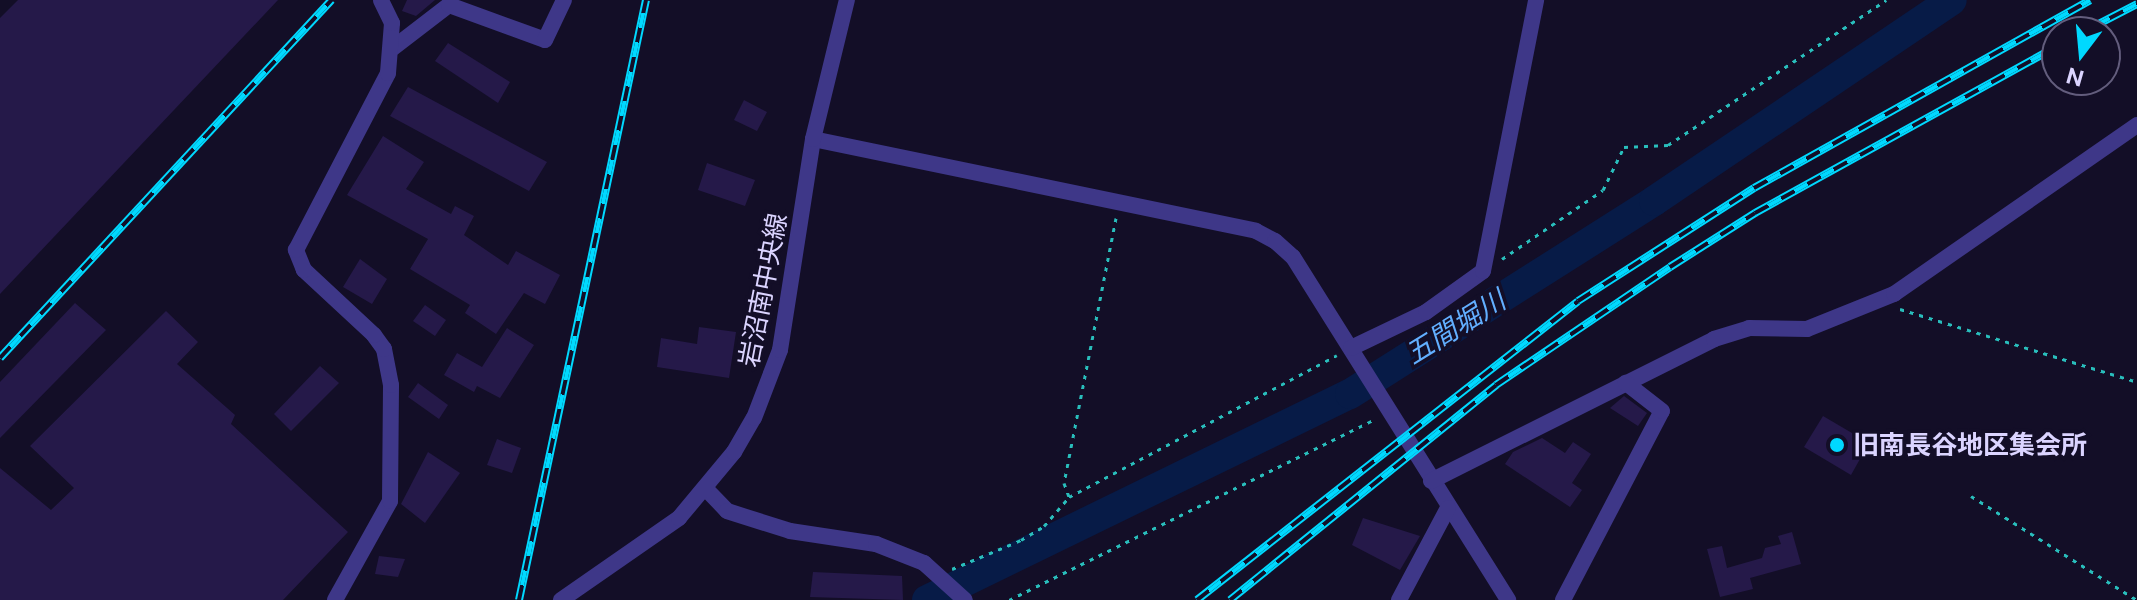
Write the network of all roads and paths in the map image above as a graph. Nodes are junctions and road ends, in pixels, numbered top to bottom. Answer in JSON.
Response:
{"nodes":[{"id":1,"x":381,"y":0,"type":"edge"},
{"id":2,"x":564,"y":0,"type":"edge"},
{"id":3,"x":847,"y":0,"type":"edge"},
{"id":4,"x":1536,"y":0,"type":"edge"},
{"id":5,"x":1886,"y":0,"type":"edge"},
{"id":6,"x":450,"y":2,"type":"edge"},
{"id":7,"x":393,"y":48,"type":"junction"},
{"id":8,"x":2137,"y":125,"type":"edge"},
{"id":9,"x":813,"y":139,"type":"junction"},
{"id":10,"x":1119,"y":204,"type":"junction"},
{"id":11,"x":1483,"y":271,"type":"junction"},
{"id":12,"x":1877,"y":302,"type":"junction"},
{"id":13,"x":1351,"y":348,"type":"junction"},
{"id":14,"x":2137,"y":382,"type":"edge"},
{"id":15,"x":1626,"y":383,"type":"junction"},
{"id":16,"x":1388,"y":409,"type":"junction"},
{"id":17,"x":1431,"y":481,"type":"junction"},
{"id":18,"x":706,"y":489,"type":"junction"},
{"id":19,"x":1971,"y":496,"type":"dead end"},
{"id":20,"x":1069,"y":497,"type":"junction"},
{"id":21,"x":1448,"y":508,"type":"junction"},
{"id":22,"x":940,"y":576,"type":"junction"},
{"id":23,"x":335,"y":600,"type":"edge"},
{"id":24,"x":561,"y":600,"type":"edge"},
{"id":25,"x":965,"y":600,"type":"edge"},
{"id":26,"x":1009,"y":600,"type":"edge"},
{"id":27,"x":1399,"y":600,"type":"edge"},
{"id":28,"x":1508,"y":600,"type":"edge"},
{"id":29,"x":1563,"y":600,"type":"edge"},
{"id":30,"x":2137,"y":600,"type":"edge"}],
"edges":[{"from":1,"to":7,"type":"street"},
{"from":2,"to":6,"type":"street"},
{"from":3,"to":9,"type":"street","name":"岩沼南中央線"},
{"from":4,"to":11,"type":"street"},
{"from":5,"to":11,"type":"path"},
{"from":6,"to":7,"type":"street"},
{"from":7,"to":23,"type":"street"},
{"from":8,"to":12,"type":"street"},
{"from":9,"to":10,"type":"street"},
{"from":9,"to":18,"type":"street","name":"岩沼南中央線"},
{"from":10,"to":13,"type":"street"},
{"from":10,"to":20,"type":"path"},
{"from":11,"to":13,"type":"street"},
{"from":12,"to":14,"type":"path"},
{"from":12,"to":15,"type":"street"},
{"from":13,"to":16,"type":"street"},
{"from":13,"to":20,"type":"path"},
{"from":15,"to":17,"type":"street"},
{"from":15,"to":29,"type":"street"},
{"from":16,"to":17,"type":"street"},
{"from":16,"to":26,"type":"path"},
{"from":17,"to":21,"type":"street"},
{"from":18,"to":22,"type":"street"},
{"from":18,"to":24,"type":"street","name":"岩沼南中央線"},
{"from":19,"to":30,"type":"path"},
{"from":20,"to":22,"type":"path"},
{"from":21,"to":27,"type":"street"},
{"from":21,"to":28,"type":"street"},
{"from":22,"to":25,"type":"street"}]}
